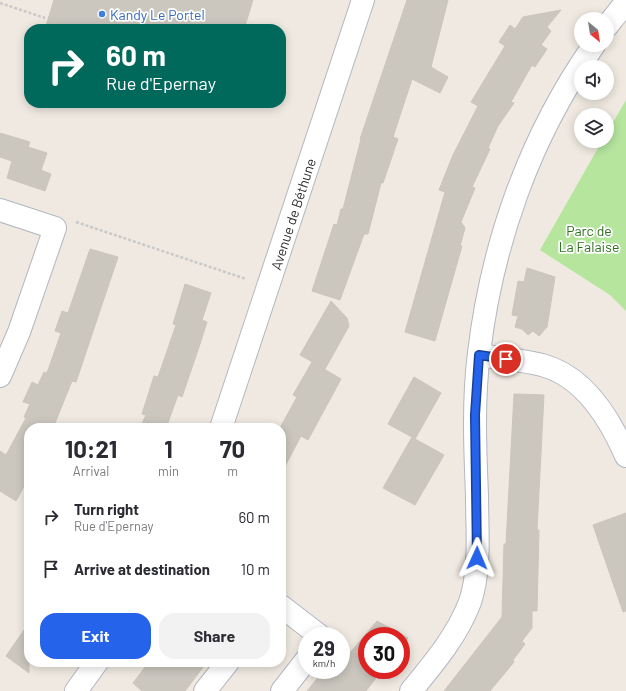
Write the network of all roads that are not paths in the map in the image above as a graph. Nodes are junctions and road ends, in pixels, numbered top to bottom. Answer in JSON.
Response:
{"nodes":[{"id":1,"x":364,"y":0,"type":"edge"},
{"id":2,"x":626,"y":2,"type":"edge"},
{"id":3,"x":614,"y":17,"type":"edge"},
{"id":4,"x":589,"y":52,"type":"edge"},
{"id":5,"x":0,"y":210,"type":"edge"},
{"id":6,"x":479,"y":355,"type":"junction"},
{"id":7,"x":0,"y":376,"type":"edge"},
{"id":8,"x":223,"y":423,"type":"edge"},
{"id":9,"x":626,"y":456,"type":"edge"},
{"id":10,"x":286,"y":610,"type":"edge"},
{"id":11,"x":308,"y":627,"type":"edge"},
{"id":12,"x":93,"y":667,"type":"edge"},
{"id":13,"x":224,"y":667,"type":"edge"},
{"id":14,"x":298,"y":670,"type":"edge"},
{"id":15,"x":76,"y":691,"type":"edge"},
{"id":16,"x":206,"y":691,"type":"edge"},
{"id":17,"x":282,"y":691,"type":"edge"},
{"id":18,"x":411,"y":691,"type":"edge"}],
"edges":[{"from":1,"to":8,"type":"street","name":"Avenue de Béthune"},
{"from":2,"to":3,"type":"street"},
{"from":4,"to":6,"type":"street"},
{"from":5,"to":7,"type":"street"},
{"from":6,"to":9,"type":"street"},
{"from":6,"to":18,"type":"street"},
{"from":10,"to":11,"type":"street"},
{"from":12,"to":15,"type":"street"},
{"from":13,"to":16,"type":"street"},
{"from":14,"to":17,"type":"street"}]}
